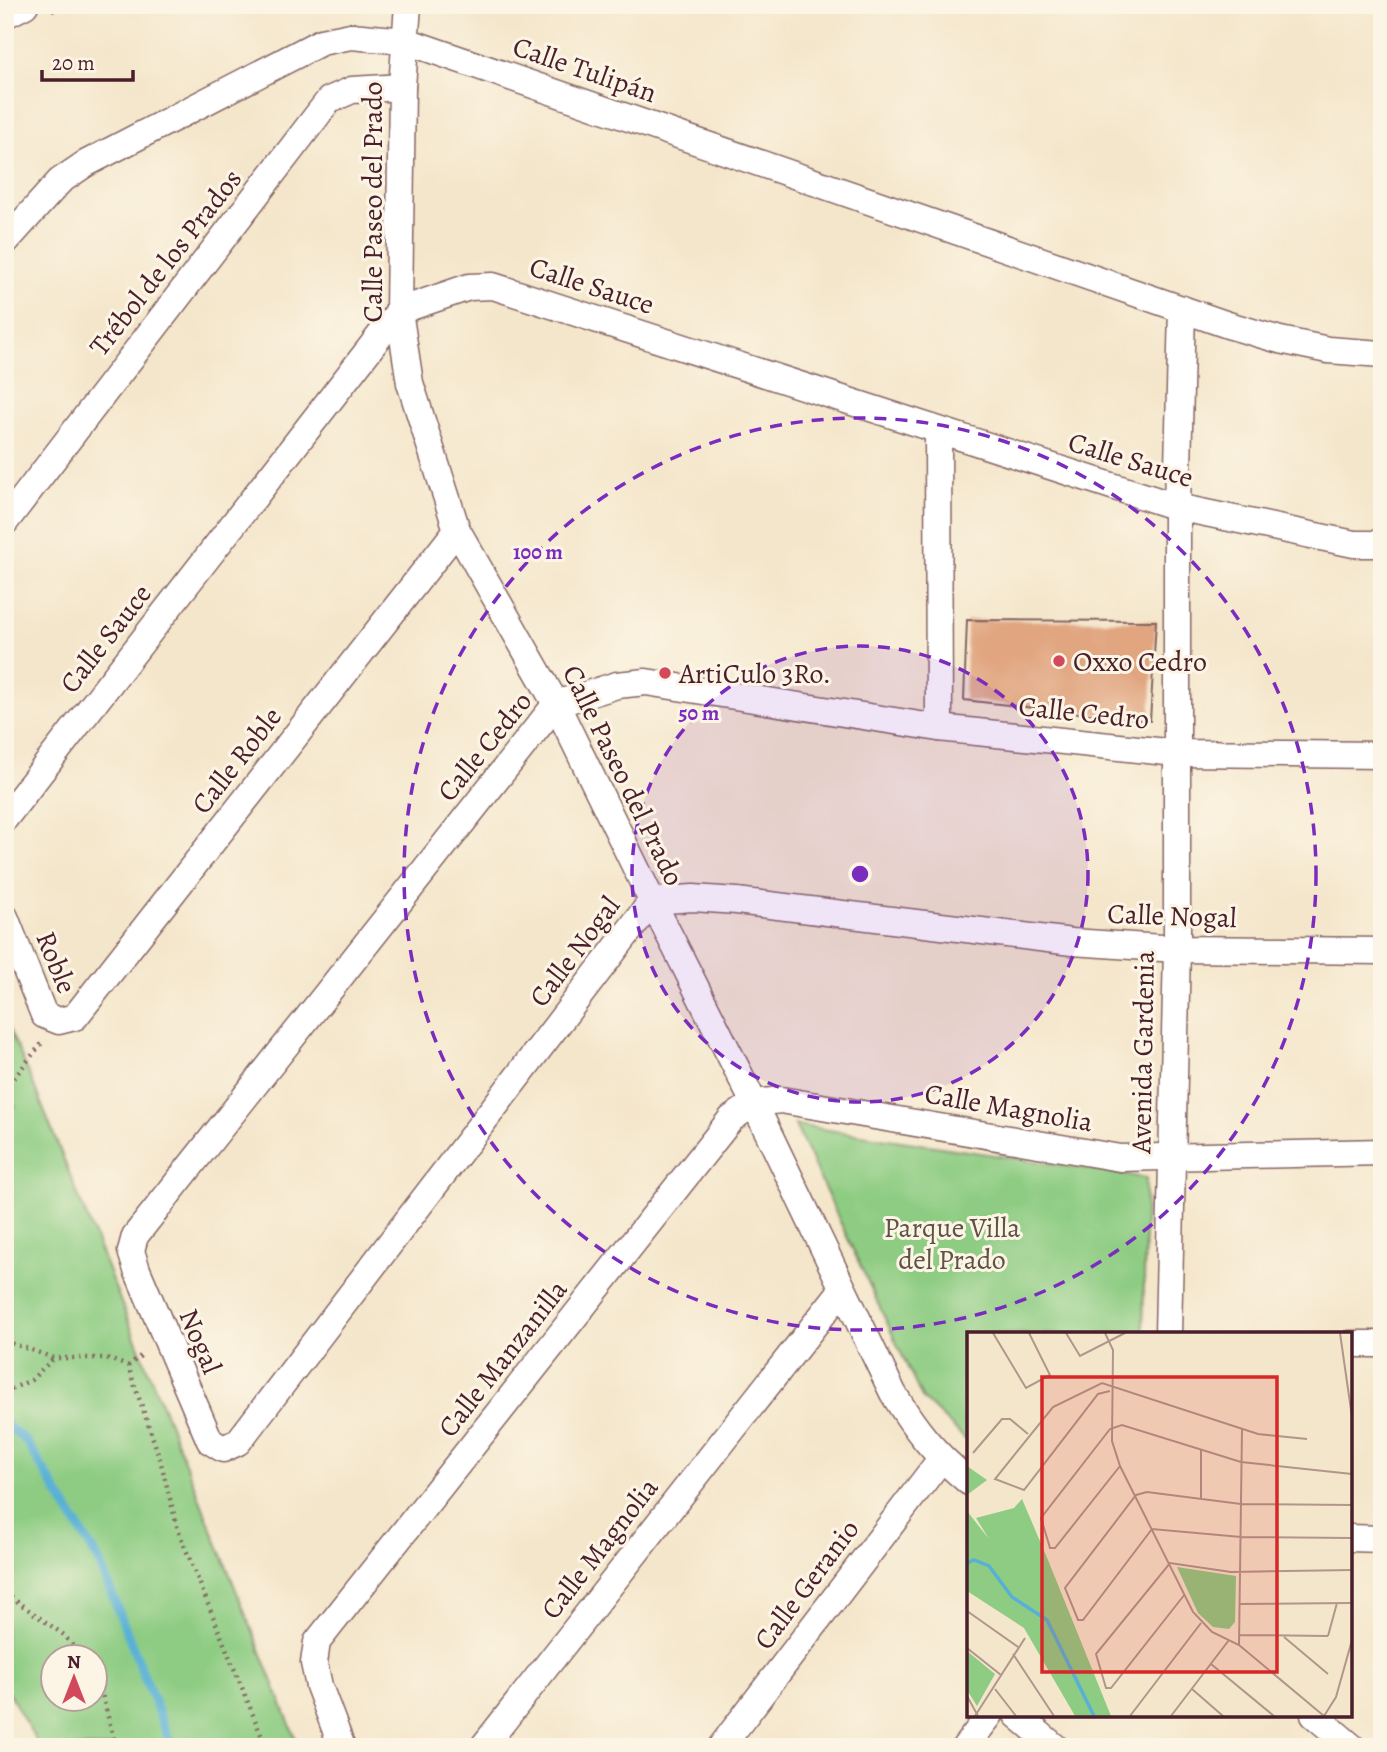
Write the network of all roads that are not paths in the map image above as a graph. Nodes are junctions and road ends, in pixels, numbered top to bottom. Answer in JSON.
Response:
{"nodes":[{"id":1,"x":25,"y":5,"type":"edge"},
{"id":2,"x":408,"y":5,"type":"edge"},
{"id":3,"x":5,"y":15,"type":"edge"},
{"id":4,"x":406,"y":41,"type":"junction"},
{"id":5,"x":402,"y":87,"type":"junction"},
{"id":6,"x":5,"y":242,"type":"edge"},
{"id":7,"x":1182,"y":309,"type":"junction"},
{"id":8,"x":399,"y":311,"type":"junction"},
{"id":9,"x":1382,"y":354,"type":"edge"},
{"id":10,"x":938,"y":430,"type":"junction"},
{"id":11,"x":1177,"y":508,"type":"junction"},
{"id":12,"x":5,"y":522,"type":"edge"},
{"id":13,"x":457,"y":530,"type":"junction"},
{"id":14,"x":1382,"y":544,"type":"edge"},
{"id":15,"x":556,"y":704,"type":"junction"},
{"id":16,"x":939,"y":728,"type":"junction"},
{"id":17,"x":1176,"y":753,"type":"junction"},
{"id":18,"x":1382,"y":755,"type":"edge"},
{"id":19,"x":5,"y":818,"type":"edge"},
{"id":20,"x":652,"y":901,"type":"junction"},
{"id":21,"x":5,"y":918,"type":"edge"},
{"id":22,"x":1177,"y":949,"type":"junction"},
{"id":23,"x":1382,"y":951,"type":"edge"},
{"id":24,"x":59,"y":1021,"type":"joint"},
{"id":25,"x":754,"y":1103,"type":"junction"},
{"id":26,"x":1382,"y":1152,"type":"edge"},
{"id":27,"x":1171,"y":1156,"type":"junction"},
{"id":28,"x":131,"y":1251,"type":"joint"},
{"id":29,"x":842,"y":1290,"type":"junction"},
{"id":30,"x":1168,"y":1332,"type":"edge"},
{"id":31,"x":1352,"y":1344,"type":"edge"},
{"id":32,"x":1382,"y":1344,"type":"edge"},
{"id":33,"x":223,"y":1448,"type":"joint"},
{"id":34,"x":941,"y":1459,"type":"junction"},
{"id":35,"x":967,"y":1480,"type":"edge"},
{"id":36,"x":1352,"y":1538,"type":"edge"},
{"id":37,"x":1382,"y":1539,"type":"edge"},
{"id":38,"x":988,"y":1717,"type":"edge"},
{"id":39,"x":1019,"y":1717,"type":"edge"},
{"id":40,"x":1316,"y":1717,"type":"edge"},
{"id":41,"x":342,"y":1747,"type":"edge"},
{"id":42,"x":483,"y":1747,"type":"edge"},
{"id":43,"x":721,"y":1747,"type":"edge"},
{"id":44,"x":965,"y":1747,"type":"edge"},
{"id":45,"x":1055,"y":1747,"type":"edge"},
{"id":46,"x":1352,"y":1747,"type":"edge"}],
"edges":[{"from":1,"to":3,"type":"street"},
{"from":2,"to":4,"type":"street","name":"Calle Paseo del Prado"},
{"from":4,"to":5,"type":"street","name":"Calle Paseo del Prado"},
{"from":4,"to":6,"type":"street","name":"Calle Tulipán"},
{"from":4,"to":7,"type":"street","name":"Calle Tulipán"},
{"from":5,"to":8,"type":"street","name":"Calle Paseo del Prado"},
{"from":5,"to":12,"type":"street","name":"Trébol de los Prados"},
{"from":7,"to":9,"type":"street","name":"Calle Tulipán"},
{"from":7,"to":11,"type":"street","name":"Avenida Gardenia"},
{"from":8,"to":10,"type":"street","name":"Calle Sauce"},
{"from":8,"to":13,"type":"street","name":"Calle Paseo del Prado"},
{"from":8,"to":19,"type":"street","name":"Calle Sauce"},
{"from":10,"to":11,"type":"street","name":"Calle Sauce"},
{"from":10,"to":16,"type":"street"},
{"from":11,"to":14,"type":"street","name":"Calle Sauce"},
{"from":11,"to":17,"type":"street","name":"Avenida Gardenia"},
{"from":13,"to":15,"type":"street","name":"Calle Paseo del Prado"},
{"from":13,"to":24,"type":"street","name":"Calle Roble"},
{"from":15,"to":16,"type":"street","name":"Calle Cedro"},
{"from":15,"to":20,"type":"street","name":"Calle Paseo del Prado"},
{"from":15,"to":28,"type":"street","name":"Calle Cedro"},
{"from":16,"to":17,"type":"street","name":"Calle Cedro"},
{"from":17,"to":18,"type":"street","name":"Calle Cedro"},
{"from":17,"to":22,"type":"street","name":"Avenida Gardenia"},
{"from":20,"to":22,"type":"street","name":"Calle Nogal"},
{"from":20,"to":25,"type":"street","name":"Calle Paseo del Prado"},
{"from":20,"to":33,"type":"street","name":"Calle Nogal"},
{"from":21,"to":24,"type":"street","name":"Roble"},
{"from":22,"to":23,"type":"street","name":"Calle Nogal"},
{"from":22,"to":27,"type":"street","name":"Avenida Gardenia"},
{"from":25,"to":27,"type":"street","name":"Calle Magnolia"},
{"from":25,"to":29,"type":"street","name":"Calle Paseo del Prado"},
{"from":25,"to":41,"type":"street","name":"Calle Manzanilla"},
{"from":26,"to":27,"type":"street","name":"Calle Magnolia"},
{"from":27,"to":30,"type":"street","name":"Avenida Gardenia"},
{"from":28,"to":33,"type":"street","name":"Nogal"},
{"from":29,"to":34,"type":"street","name":"Calle Paseo del Prado"},
{"from":29,"to":42,"type":"street","name":"Calle Magnolia"},
{"from":31,"to":32,"type":"street"},
{"from":34,"to":35,"type":"street","name":"Calle Paseo del Prado"},
{"from":34,"to":43,"type":"street","name":"Calle Geranio"},
{"from":36,"to":37,"type":"street"},
{"from":38,"to":44,"type":"street"},
{"from":39,"to":45,"type":"street"},
{"from":40,"to":46,"type":"street"}]}
